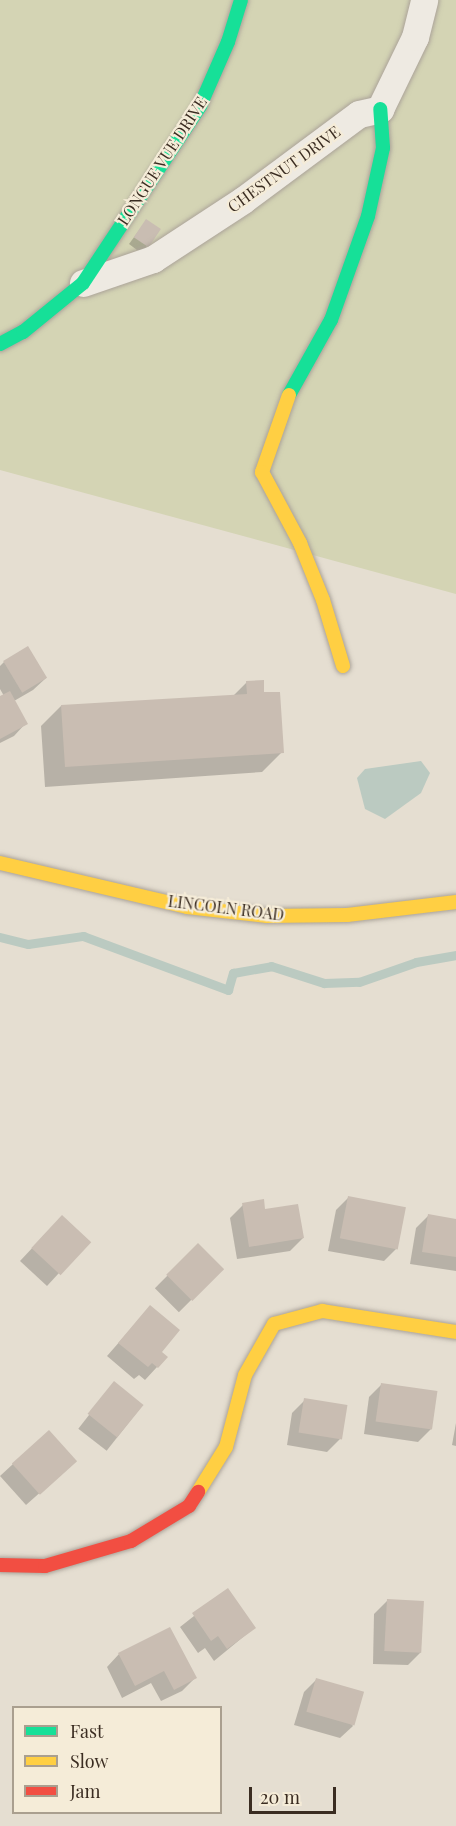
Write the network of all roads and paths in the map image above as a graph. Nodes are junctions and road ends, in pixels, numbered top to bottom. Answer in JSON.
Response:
{"nodes":[{"id":1,"x":242,"y":0,"type":"edge"},
{"id":2,"x":424,"y":0,"type":"edge"},
{"id":3,"x":380,"y":109,"type":"junction"},
{"id":4,"x":83,"y":283,"type":"junction"},
{"id":5,"x":0,"y":344,"type":"edge"},
{"id":6,"x":343,"y":666,"type":"dead end"},
{"id":7,"x":0,"y":863,"type":"edge"},
{"id":8,"x":456,"y":902,"type":"edge"},
{"id":9,"x":456,"y":1332,"type":"edge"},
{"id":10,"x":0,"y":1565,"type":"edge"}],
"edges":[{"from":1,"to":4,"type":"street","name":"LONGUE VUE DRIVE"},
{"from":2,"to":3,"type":"street"},
{"from":3,"to":4,"type":"street","name":"CHESTNUT DRIVE"},
{"from":3,"to":6,"type":"street"},
{"from":4,"to":5,"type":"street","name":"LONGUE VUE DRIVE"},
{"from":7,"to":8,"type":"street","name":"LINCOLN ROAD"},
{"from":9,"to":10,"type":"street"}]}
